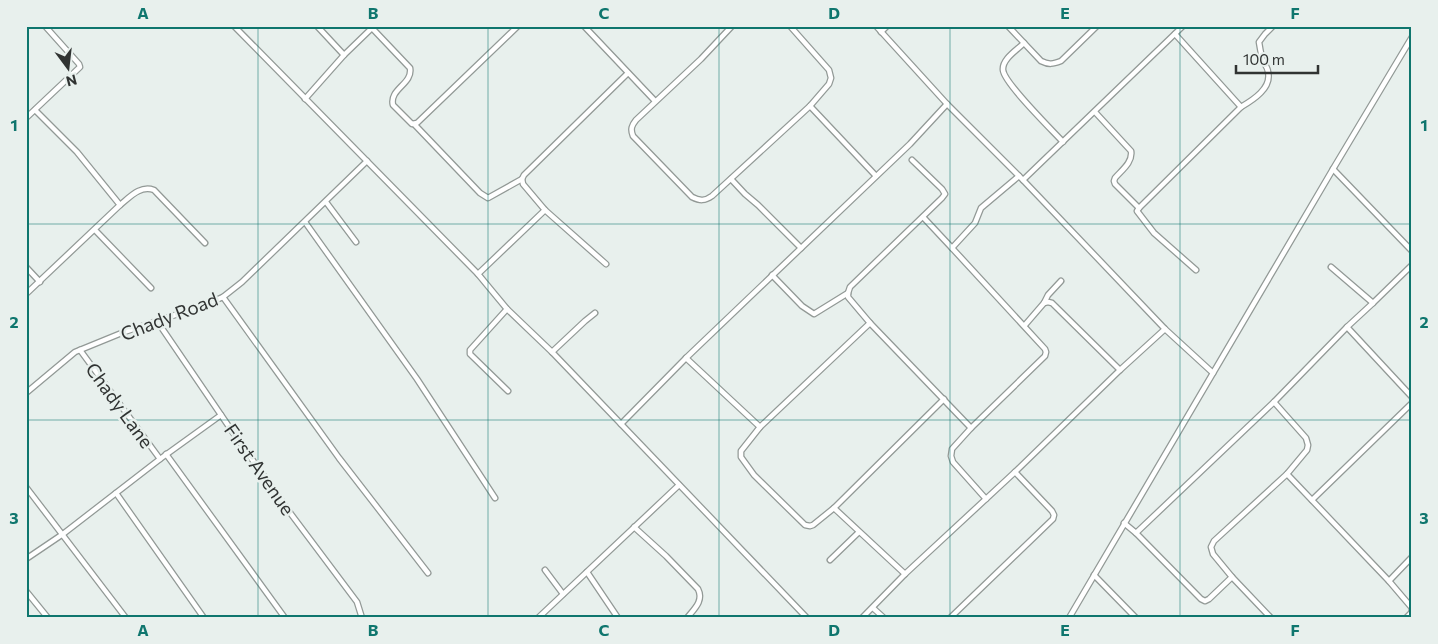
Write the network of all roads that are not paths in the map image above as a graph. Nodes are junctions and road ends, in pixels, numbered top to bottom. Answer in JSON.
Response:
{"nodes":[{"id":1,"x":45,"y":26,"type":"edge"},
{"id":2,"x":234,"y":26,"type":"edge"},
{"id":3,"x":317,"y":26,"type":"edge"},
{"id":4,"x":518,"y":26,"type":"edge"},
{"id":5,"x":584,"y":26,"type":"edge"},
{"id":6,"x":732,"y":26,"type":"edge"},
{"id":7,"x":790,"y":26,"type":"edge"},
{"id":8,"x":876,"y":26,"type":"edge"},
{"id":9,"x":887,"y":26,"type":"edge"},
{"id":10,"x":1008,"y":26,"type":"edge"},
{"id":11,"x":1097,"y":26,"type":"edge"},
{"id":12,"x":1184,"y":26,"type":"edge"},
{"id":13,"x":1272,"y":26,"type":"edge"},
{"id":14,"x":373,"y":27,"type":"edge"},
{"id":15,"x":881,"y":32,"type":"junction"},
{"id":16,"x":1175,"y":34,"type":"junction"},
{"id":17,"x":1412,"y":37,"type":"edge"},
{"id":18,"x":1024,"y":43,"type":"junction"},
{"id":19,"x":344,"y":55,"type":"junction"},
{"id":20,"x":628,"y":73,"type":"junction"},
{"id":21,"x":305,"y":100,"type":"junction"},
{"id":22,"x":655,"y":101,"type":"junction"},
{"id":23,"x":947,"y":104,"type":"junction"},
{"id":24,"x":810,"y":106,"type":"junction"},
{"id":25,"x":1241,"y":107,"type":"junction"},
{"id":26,"x":35,"y":110,"type":"junction"},
{"id":27,"x":1095,"y":112,"type":"junction"},
{"id":28,"x":26,"y":118,"type":"edge"},
{"id":29,"x":415,"y":125,"type":"junction"},
{"id":30,"x":1063,"y":142,"type":"junction"},
{"id":31,"x":912,"y":160,"type":"dead end"},
{"id":32,"x":367,"y":161,"type":"junction"},
{"id":33,"x":1332,"y":169,"type":"junction"},
{"id":34,"x":876,"y":176,"type":"junction"},
{"id":35,"x":1022,"y":178,"type":"junction"},
{"id":36,"x":731,"y":179,"type":"junction"},
{"id":37,"x":522,"y":180,"type":"junction"},
{"id":38,"x":326,"y":202,"type":"junction"},
{"id":39,"x":120,"y":205,"type":"junction"},
{"id":40,"x":1139,"y":208,"type":"junction"},
{"id":41,"x":545,"y":210,"type":"junction"},
{"id":42,"x":922,"y":217,"type":"junction"},
{"id":43,"x":305,"y":222,"type":"junction"},
{"id":44,"x":95,"y":230,"type":"junction"},
{"id":45,"x":356,"y":242,"type":"dead end"},
{"id":46,"x":205,"y":243,"type":"dead end"},
{"id":47,"x":801,"y":248,"type":"junction"},
{"id":48,"x":952,"y":248,"type":"junction"},
{"id":49,"x":1412,"y":251,"type":"edge"},
{"id":50,"x":606,"y":264,"type":"dead end"},
{"id":51,"x":1412,"y":265,"type":"edge"},
{"id":52,"x":26,"y":267,"type":"edge"},
{"id":53,"x":1331,"y":267,"type":"dead end"},
{"id":54,"x":1196,"y":270,"type":"dead end"},
{"id":55,"x":478,"y":274,"type":"junction"},
{"id":56,"x":772,"y":275,"type":"junction"},
{"id":57,"x":1061,"y":281,"type":"dead end"},
{"id":58,"x":40,"y":282,"type":"junction"},
{"id":59,"x":152,"y":288,"type":"dead end"},
{"id":60,"x":848,"y":293,"type":"junction"},
{"id":61,"x":26,"y":294,"type":"edge"},
{"id":62,"x":223,"y":297,"type":"junction"},
{"id":63,"x":1044,"y":303,"type":"junction"},
{"id":64,"x":1373,"y":303,"type":"junction"},
{"id":65,"x":507,"y":309,"type":"junction"},
{"id":66,"x":595,"y":313,"type":"dead end"},
{"id":67,"x":157,"y":321,"type":"junction"},
{"id":68,"x":870,"y":323,"type":"junction"},
{"id":69,"x":1025,"y":325,"type":"junction"},
{"id":70,"x":1347,"y":327,"type":"junction"},
{"id":71,"x":1165,"y":329,"type":"junction"},
{"id":72,"x":80,"y":350,"type":"junction"},
{"id":73,"x":552,"y":352,"type":"junction"},
{"id":74,"x":686,"y":358,"type":"junction"},
{"id":75,"x":1120,"y":370,"type":"junction"},
{"id":76,"x":1213,"y":373,"type":"junction"},
{"id":77,"x":508,"y":391,"type":"dead end"},
{"id":78,"x":26,"y":393,"type":"edge"},
{"id":79,"x":1412,"y":397,"type":"edge"},
{"id":80,"x":944,"y":399,"type":"junction"},
{"id":81,"x":1274,"y":402,"type":"junction"},
{"id":82,"x":1412,"y":403,"type":"edge"},
{"id":83,"x":221,"y":414,"type":"junction"},
{"id":84,"x":622,"y":424,"type":"junction"},
{"id":85,"x":760,"y":427,"type":"junction"},
{"id":86,"x":971,"y":428,"type":"junction"},
{"id":87,"x":166,"y":454,"type":"junction"},
{"id":88,"x":160,"y":459,"type":"junction"},
{"id":89,"x":1015,"y":472,"type":"junction"},
{"id":90,"x":1286,"y":474,"type":"junction"},
{"id":91,"x":679,"y":485,"type":"junction"},
{"id":92,"x":26,"y":487,"type":"edge"},
{"id":93,"x":116,"y":493,"type":"junction"},
{"id":94,"x":495,"y":498,"type":"dead end"},
{"id":95,"x":986,"y":499,"type":"junction"},
{"id":96,"x":1312,"y":500,"type":"junction"},
{"id":97,"x":834,"y":508,"type":"junction"},
{"id":98,"x":1124,"y":523,"type":"junction"},
{"id":99,"x":634,"y":527,"type":"junction"},
{"id":100,"x":859,"y":532,"type":"junction"},
{"id":101,"x":1136,"y":533,"type":"junction"},
{"id":102,"x":63,"y":534,"type":"junction"},
{"id":103,"x":1412,"y":557,"type":"edge"},
{"id":104,"x":26,"y":559,"type":"edge"},
{"id":105,"x":830,"y":560,"type":"dead end"},
{"id":106,"x":545,"y":570,"type":"dead end"},
{"id":107,"x":587,"y":572,"type":"junction"},
{"id":108,"x":428,"y":573,"type":"dead end"},
{"id":109,"x":905,"y":574,"type":"junction"},
{"id":110,"x":1094,"y":575,"type":"junction"},
{"id":111,"x":1232,"y":577,"type":"junction"},
{"id":112,"x":1389,"y":581,"type":"junction"},
{"id":113,"x":26,"y":591,"type":"edge"},
{"id":114,"x":563,"y":594,"type":"junction"},
{"id":115,"x":873,"y":608,"type":"junction"},
{"id":116,"x":1412,"y":609,"type":"edge"},
{"id":117,"x":48,"y":618,"type":"edge"},
{"id":118,"x":126,"y":618,"type":"edge"},
{"id":119,"x":204,"y":618,"type":"edge"},
{"id":120,"x":285,"y":618,"type":"edge"},
{"id":121,"x":362,"y":618,"type":"edge"},
{"id":122,"x":538,"y":618,"type":"edge"},
{"id":123,"x":618,"y":618,"type":"edge"},
{"id":124,"x":687,"y":618,"type":"edge"},
{"id":125,"x":807,"y":618,"type":"edge"},
{"id":126,"x":862,"y":618,"type":"edge"},
{"id":127,"x":884,"y":618,"type":"edge"},
{"id":128,"x":950,"y":618,"type":"edge"},
{"id":129,"x":1069,"y":618,"type":"edge"},
{"id":130,"x":1136,"y":618,"type":"edge"},
{"id":131,"x":1271,"y":618,"type":"edge"},
{"id":132,"x":1406,"y":618,"type":"edge"}],
"edges":[{"from":1,"to":26,"type":"street"},
{"from":2,"to":21,"type":"street"},
{"from":3,"to":19,"type":"street"},
{"from":4,"to":29,"type":"street"},
{"from":5,"to":20,"type":"street"},
{"from":6,"to":22,"type":"street"},
{"from":7,"to":24,"type":"street"},
{"from":8,"to":15,"type":"street"},
{"from":9,"to":15,"type":"street"},
{"from":10,"to":18,"type":"street"},
{"from":11,"to":18,"type":"street"},
{"from":12,"to":16,"type":"street"},
{"from":13,"to":25,"type":"street"},
{"from":14,"to":19,"type":"street"},
{"from":14,"to":29,"type":"street"},
{"from":15,"to":23,"type":"street"},
{"from":16,"to":25,"type":"street"},
{"from":16,"to":27,"type":"street"},
{"from":17,"to":33,"type":"street"},
{"from":18,"to":30,"type":"street"},
{"from":19,"to":21,"type":"street"},
{"from":20,"to":22,"type":"street"},
{"from":20,"to":37,"type":"street"},
{"from":21,"to":32,"type":"street"},
{"from":22,"to":36,"type":"street"},
{"from":23,"to":34,"type":"street"},
{"from":23,"to":35,"type":"street"},
{"from":24,"to":34,"type":"street"},
{"from":24,"to":36,"type":"street"},
{"from":25,"to":40,"type":"street"},
{"from":26,"to":28,"type":"street"},
{"from":26,"to":39,"type":"street"},
{"from":27,"to":30,"type":"street"},
{"from":27,"to":40,"type":"street"},
{"from":29,"to":37,"type":"street"},
{"from":30,"to":35,"type":"street"},
{"from":31,"to":42,"type":"street"},
{"from":32,"to":38,"type":"street","name":"Chady Road"},
{"from":32,"to":55,"type":"street"},
{"from":33,"to":49,"type":"street"},
{"from":33,"to":76,"type":"street"},
{"from":34,"to":47,"type":"street"},
{"from":35,"to":48,"type":"street"},
{"from":35,"to":71,"type":"street"},
{"from":36,"to":47,"type":"street"},
{"from":37,"to":41,"type":"street"},
{"from":38,"to":43,"type":"street","name":"Chady Road"},
{"from":38,"to":45,"type":"street"},
{"from":39,"to":44,"type":"street"},
{"from":39,"to":46,"type":"street"},
{"from":40,"to":54,"type":"street"},
{"from":41,"to":50,"type":"street"},
{"from":41,"to":55,"type":"street"},
{"from":42,"to":48,"type":"street"},
{"from":42,"to":60,"type":"street"},
{"from":43,"to":62,"type":"street","name":"Chady Road"},
{"from":43,"to":94,"type":"street"},
{"from":44,"to":58,"type":"street"},
{"from":44,"to":59,"type":"street"},
{"from":47,"to":56,"type":"street"},
{"from":48,"to":69,"type":"street"},
{"from":51,"to":64,"type":"street"},
{"from":52,"to":58,"type":"street"},
{"from":53,"to":64,"type":"street"},
{"from":55,"to":65,"type":"street"},
{"from":56,"to":60,"type":"street"},
{"from":56,"to":74,"type":"street"},
{"from":57,"to":63,"type":"street"},
{"from":58,"to":61,"type":"street"},
{"from":60,"to":68,"type":"street"},
{"from":62,"to":67,"type":"street","name":"Chady Road"},
{"from":62,"to":108,"type":"street"},
{"from":63,"to":69,"type":"street"},
{"from":63,"to":75,"type":"street"},
{"from":64,"to":70,"type":"street"},
{"from":65,"to":73,"type":"street"},
{"from":65,"to":77,"type":"street"},
{"from":66,"to":73,"type":"street"},
{"from":67,"to":72,"type":"street","name":"Chady Road"},
{"from":67,"to":83,"type":"street","name":"First Avenue"},
{"from":68,"to":80,"type":"street"},
{"from":68,"to":85,"type":"street"},
{"from":69,"to":86,"type":"street"},
{"from":70,"to":79,"type":"street"},
{"from":70,"to":81,"type":"street"},
{"from":71,"to":75,"type":"street"},
{"from":71,"to":76,"type":"street"},
{"from":72,"to":78,"type":"street","name":"Chady Road"},
{"from":72,"to":88,"type":"street","name":"Chady Lane"},
{"from":73,"to":84,"type":"street"},
{"from":74,"to":84,"type":"street"},
{"from":74,"to":85,"type":"street"},
{"from":75,"to":89,"type":"street"},
{"from":76,"to":98,"type":"street"},
{"from":80,"to":86,"type":"street"},
{"from":80,"to":97,"type":"street"},
{"from":81,"to":90,"type":"street"},
{"from":81,"to":101,"type":"street"},
{"from":82,"to":96,"type":"street"},
{"from":83,"to":87,"type":"street"},
{"from":83,"to":121,"type":"street","name":"First Avenue"},
{"from":84,"to":91,"type":"street"},
{"from":85,"to":97,"type":"street"},
{"from":86,"to":95,"type":"street"},
{"from":87,"to":88,"type":"street"},
{"from":87,"to":120,"type":"street"},
{"from":88,"to":93,"type":"street"},
{"from":89,"to":95,"type":"street"},
{"from":89,"to":128,"type":"street"},
{"from":90,"to":96,"type":"street"},
{"from":90,"to":111,"type":"street"},
{"from":91,"to":99,"type":"street"},
{"from":91,"to":125,"type":"street"},
{"from":92,"to":102,"type":"street"},
{"from":93,"to":102,"type":"street"},
{"from":93,"to":119,"type":"street"},
{"from":95,"to":109,"type":"street"},
{"from":96,"to":112,"type":"street"},
{"from":97,"to":100,"type":"street"},
{"from":98,"to":101,"type":"street"},
{"from":98,"to":110,"type":"street"},
{"from":99,"to":107,"type":"street"},
{"from":99,"to":124,"type":"street"},
{"from":100,"to":105,"type":"street"},
{"from":100,"to":109,"type":"street"},
{"from":101,"to":111,"type":"street"},
{"from":102,"to":104,"type":"street"},
{"from":102,"to":118,"type":"street"},
{"from":103,"to":112,"type":"street"},
{"from":106,"to":114,"type":"street"},
{"from":107,"to":114,"type":"street"},
{"from":107,"to":123,"type":"street"},
{"from":109,"to":115,"type":"street"},
{"from":110,"to":129,"type":"street"},
{"from":110,"to":130,"type":"street"},
{"from":111,"to":131,"type":"street"},
{"from":112,"to":116,"type":"street"},
{"from":113,"to":117,"type":"street"},
{"from":114,"to":122,"type":"street"},
{"from":115,"to":126,"type":"street"},
{"from":115,"to":127,"type":"street"},
{"from":116,"to":132,"type":"street"}]}
